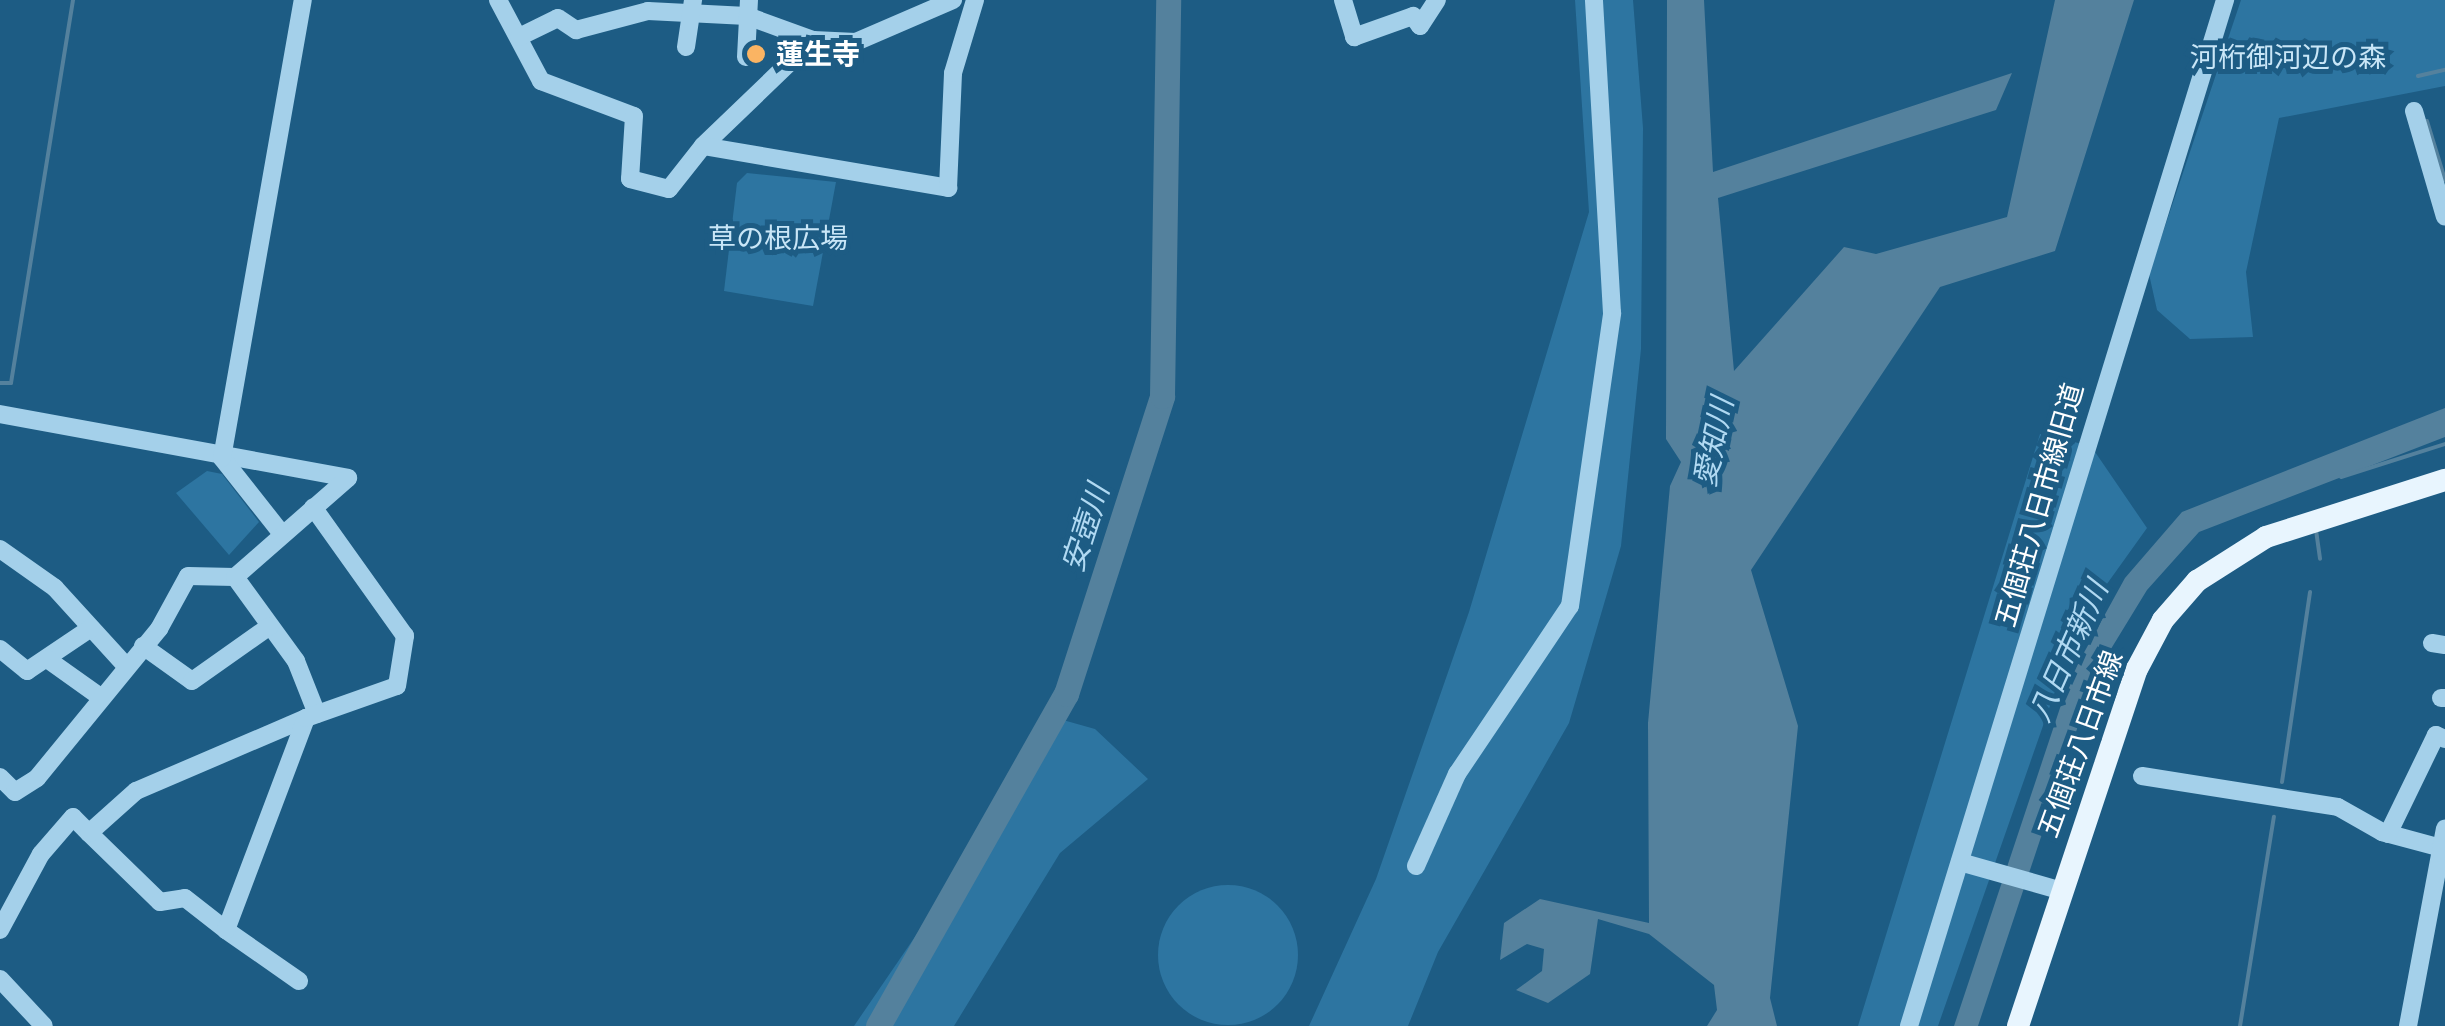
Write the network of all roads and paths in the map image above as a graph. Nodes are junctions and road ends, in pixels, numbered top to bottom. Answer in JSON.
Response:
{"nodes":[{"id":1,"x":303,"y":0,"type":"edge"},
{"id":2,"x":498,"y":0,"type":"edge"},
{"id":3,"x":953,"y":0,"type":"edge"},
{"id":4,"x":975,"y":0,"type":"edge"},
{"id":5,"x":1343,"y":0,"type":"edge"},
{"id":6,"x":1437,"y":0,"type":"edge"},
{"id":7,"x":1594,"y":0,"type":"edge"},
{"id":8,"x":2226,"y":0,"type":"edge"},
{"id":9,"x":692,"y":6,"type":"edge"},
{"id":10,"x":610,"y":7,"type":"edge"},
{"id":11,"x":748,"y":8,"type":"edge"},
{"id":12,"x":519,"y":37,"type":"junction"},
{"id":13,"x":813,"y":40,"type":"junction"},
{"id":14,"x":686,"y":48,"type":"dead end"},
{"id":15,"x":746,"y":58,"type":"dead end"},
{"id":16,"x":2414,"y":111,"type":"dead end"},
{"id":17,"x":703,"y":146,"type":"junction"},
{"id":18,"x":2445,"y":217,"type":"edge"},
{"id":19,"x":0,"y":414,"type":"edge"},
{"id":20,"x":222,"y":458,"type":"junction"},
{"id":21,"x":2445,"y":480,"type":"edge"},
{"id":22,"x":313,"y":506,"type":"junction"},
{"id":23,"x":282,"y":534,"type":"junction"},
{"id":24,"x":1,"y":551,"type":"edge"},
{"id":25,"x":235,"y":578,"type":"junction"},
{"id":26,"x":270,"y":626,"type":"junction"},
{"id":27,"x":91,"y":628,"type":"junction"},
{"id":28,"x":143,"y":646,"type":"junction"},
{"id":29,"x":1,"y":647,"type":"edge"},
{"id":30,"x":48,"y":658,"type":"junction"},
{"id":31,"x":125,"y":666,"type":"junction"},
{"id":32,"x":99,"y":696,"type":"junction"},
{"id":33,"x":311,"y":716,"type":"junction"},
{"id":34,"x":2445,"y":739,"type":"edge"},
{"id":35,"x":2142,"y":776,"type":"dead end"},
{"id":36,"x":0,"y":777,"type":"edge"},
{"id":37,"x":2445,"y":828,"type":"edge"},
{"id":38,"x":89,"y":833,"type":"junction"},
{"id":39,"x":2388,"y":834,"type":"junction"},
{"id":40,"x":2442,"y":848,"type":"edge"},
{"id":41,"x":1968,"y":864,"type":"junction"},
{"id":42,"x":1416,"y":866,"type":"dead end"},
{"id":43,"x":2053,"y":888,"type":"junction"},
{"id":44,"x":0,"y":930,"type":"edge"},
{"id":45,"x":226,"y":930,"type":"junction"},
{"id":46,"x":0,"y":979,"type":"edge"},
{"id":47,"x":299,"y":981,"type":"dead end"},
{"id":48,"x":44,"y":1026,"type":"edge"},
{"id":49,"x":1909,"y":1026,"type":"edge"},
{"id":50,"x":2018,"y":1026,"type":"edge"},
{"id":51,"x":2408,"y":1026,"type":"edge"}],
"edges":[{"from":1,"to":20,"type":"street"},
{"from":2,"to":12,"type":"street"},
{"from":3,"to":13,"type":"street"},
{"from":4,"to":17,"type":"street"},
{"from":5,"to":6,"type":"street"},
{"from":7,"to":42,"type":"street"},
{"from":8,"to":41,"type":"street","name":"五個荘八日市線旧道"},
{"from":9,"to":10,"type":"street"},
{"from":9,"to":11,"type":"street"},
{"from":9,"to":14,"type":"street"},
{"from":10,"to":12,"type":"street"},
{"from":11,"to":13,"type":"street"},
{"from":11,"to":15,"type":"street"},
{"from":12,"to":17,"type":"street"},
{"from":13,"to":17,"type":"street"},
{"from":16,"to":18,"type":"street"},
{"from":19,"to":20,"type":"street"},
{"from":20,"to":22,"type":"street"},
{"from":20,"to":23,"type":"street"},
{"from":21,"to":43,"type":"main road","name":"五個荘八日市線"},
{"from":22,"to":23,"type":"street"},
{"from":22,"to":33,"type":"street"},
{"from":23,"to":25,"type":"street"},
{"from":24,"to":27,"type":"street"},
{"from":25,"to":26,"type":"street"},
{"from":25,"to":28,"type":"street"},
{"from":26,"to":28,"type":"street"},
{"from":26,"to":33,"type":"street"},
{"from":27,"to":30,"type":"street"},
{"from":27,"to":31,"type":"street"},
{"from":28,"to":31,"type":"street"},
{"from":29,"to":30,"type":"street"},
{"from":30,"to":32,"type":"street"},
{"from":31,"to":32,"type":"street"},
{"from":32,"to":36,"type":"street"},
{"from":33,"to":38,"type":"street"},
{"from":33,"to":45,"type":"street"},
{"from":34,"to":39,"type":"street"},
{"from":35,"to":39,"type":"street"},
{"from":37,"to":40,"type":"street"},
{"from":38,"to":44,"type":"street"},
{"from":38,"to":45,"type":"street"},
{"from":39,"to":40,"type":"street"},
{"from":40,"to":51,"type":"street"},
{"from":41,"to":43,"type":"street"},
{"from":41,"to":49,"type":"street","name":"五個荘八日市線旧道"},
{"from":43,"to":50,"type":"main road","name":"五個荘八日市線"},
{"from":45,"to":47,"type":"street"},
{"from":46,"to":48,"type":"street"}]}
